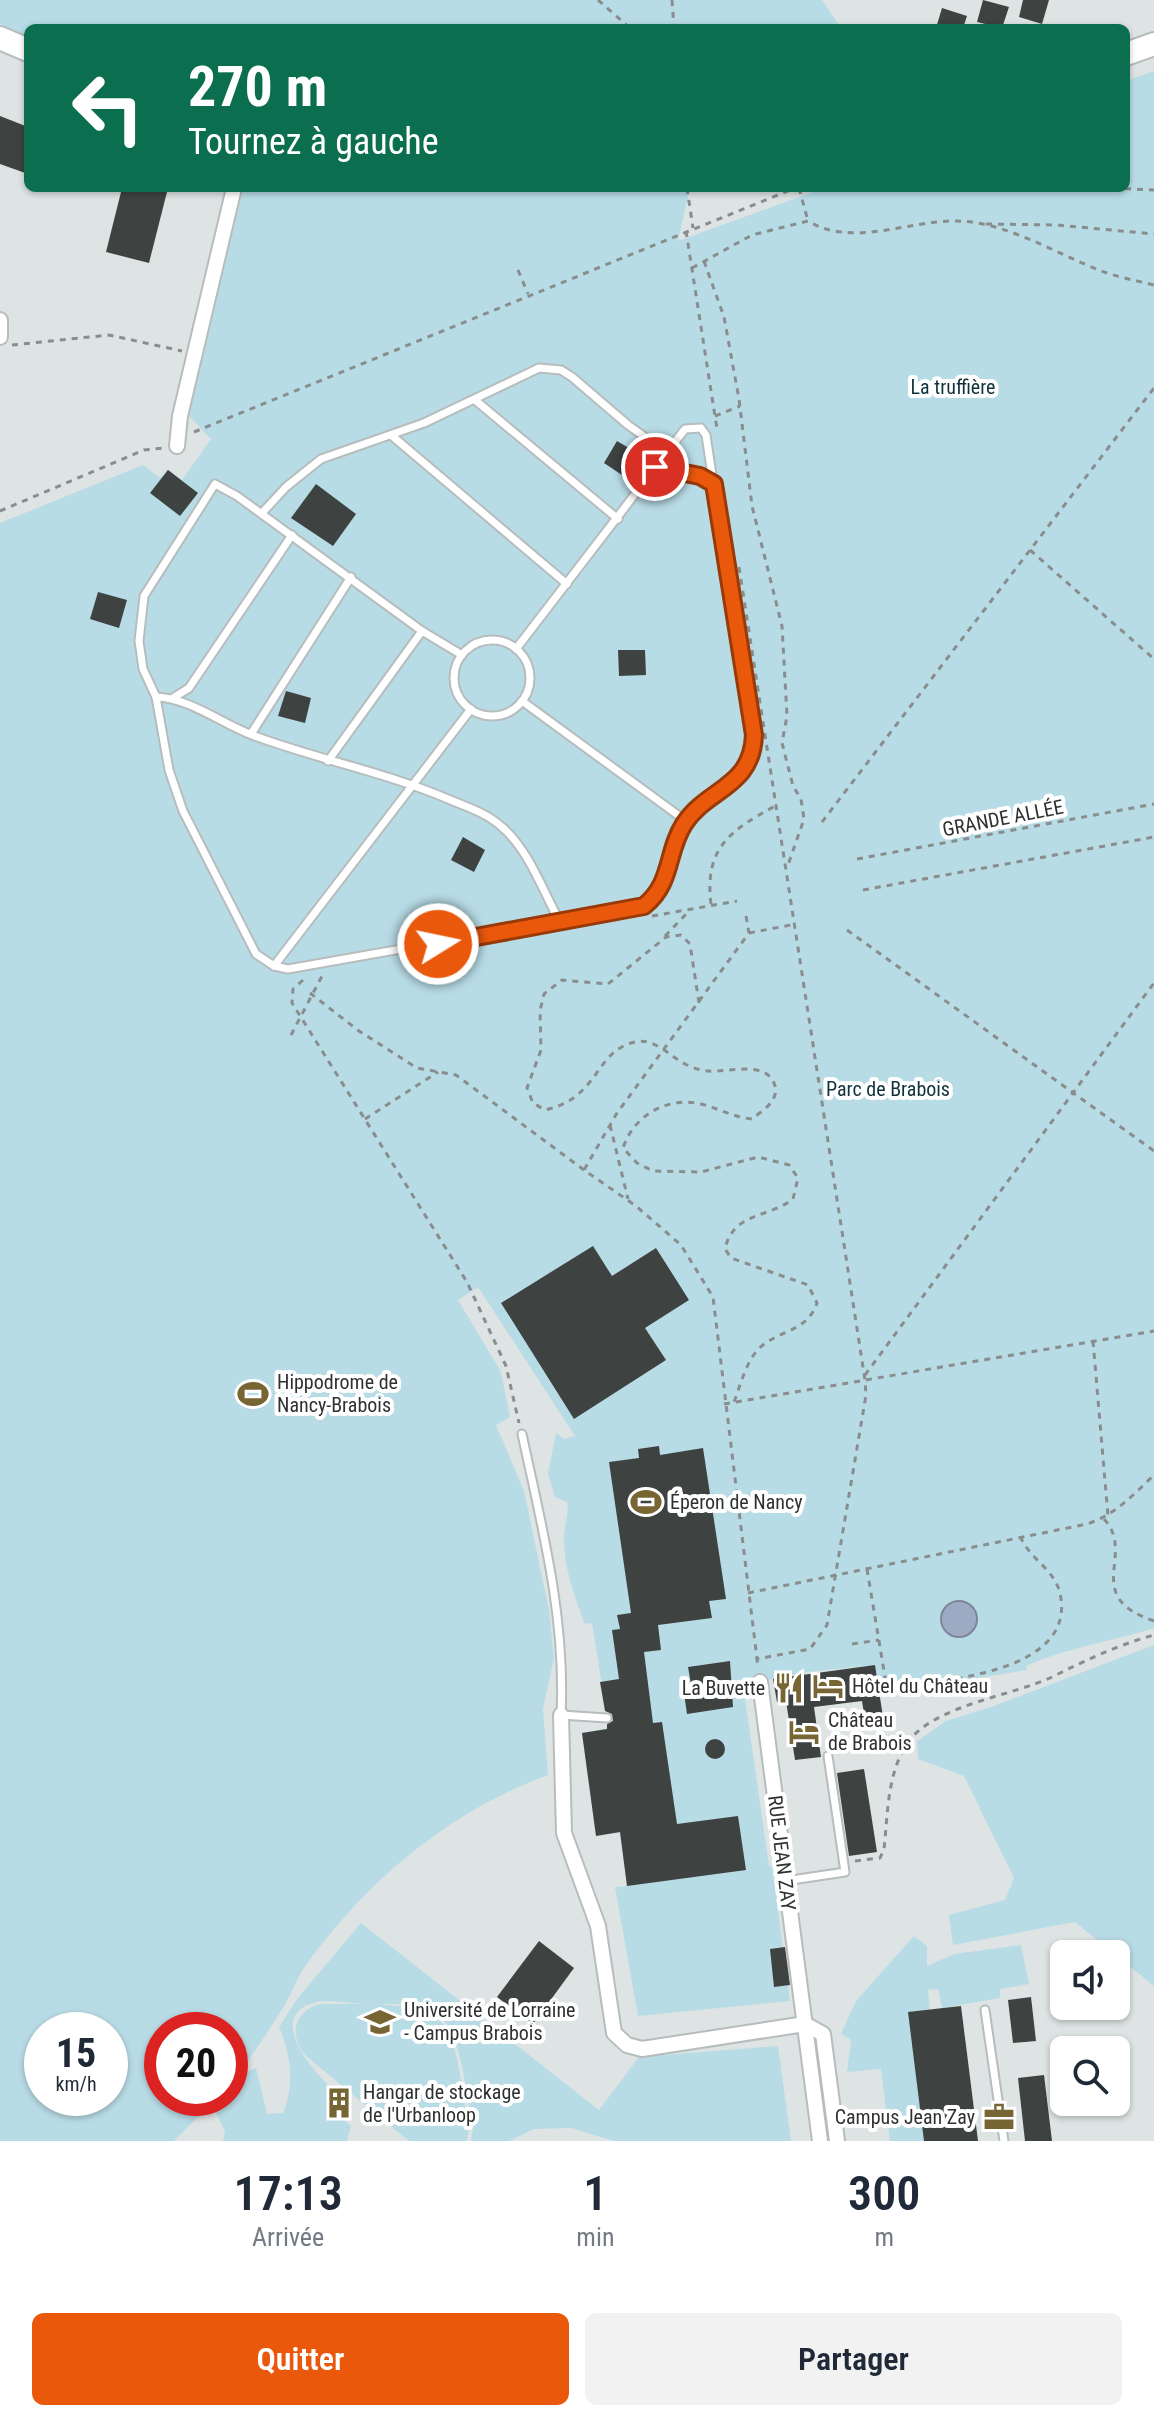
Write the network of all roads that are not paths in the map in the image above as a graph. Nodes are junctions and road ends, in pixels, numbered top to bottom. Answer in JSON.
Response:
{"nodes":[{"id":1,"x":0,"y":38,"type":"edge"},
{"id":2,"x":1154,"y":44,"type":"edge"},
{"id":3,"x":24,"y":48,"type":"edge"},
{"id":4,"x":1130,"y":53,"type":"edge"},
{"id":5,"x":233,"y":192,"type":"edge"},
{"id":6,"x":0,"y":320,"type":"edge"},
{"id":7,"x":0,"y":337,"type":"edge"},
{"id":8,"x":475,"y":400,"type":"junction"},
{"id":9,"x":391,"y":435,"type":"junction"},
{"id":10,"x":177,"y":446,"type":"road end"},
{"id":11,"x":666,"y":452,"type":"junction"},
{"id":12,"x":655,"y":467,"type":"junction"},
{"id":13,"x":714,"y":484,"type":"junction"},
{"id":14,"x":262,"y":513,"type":"junction"},
{"id":15,"x":618,"y":519,"type":"junction"},
{"id":16,"x":292,"y":535,"type":"junction"},
{"id":17,"x":351,"y":577,"type":"junction"},
{"id":18,"x":567,"y":584,"type":"junction"},
{"id":19,"x":422,"y":631,"type":"junction"},
{"id":20,"x":516,"y":649,"type":"junction"},
{"id":21,"x":462,"y":655,"type":"junction"},
{"id":22,"x":156,"y":697,"type":"junction"},
{"id":23,"x":173,"y":698,"type":"junction"},
{"id":24,"x":522,"y":701,"type":"junction"},
{"id":25,"x":471,"y":709,"type":"junction"},
{"id":26,"x":251,"y":734,"type":"junction"},
{"id":27,"x":328,"y":761,"type":"junction"},
{"id":28,"x":411,"y":783,"type":"junction"},
{"id":29,"x":686,"y":821,"type":"junction"},
{"id":30,"x":559,"y":920,"type":"junction"},
{"id":31,"x":274,"y":966,"type":"junction"},
{"id":32,"x":522,"y":1434,"type":"road end"},
{"id":33,"x":760,"y":1682,"type":"road end"},
{"id":34,"x":561,"y":1715,"type":"junction"},
{"id":35,"x":607,"y":1718,"type":"dead end"},
{"id":36,"x":828,"y":1756,"type":"dead end"},
{"id":37,"x":785,"y":1881,"type":"junction"},
{"id":38,"x":985,"y":2010,"type":"dead end"},
{"id":39,"x":805,"y":2024,"type":"junction"},
{"id":40,"x":820,"y":2141,"type":"edge"},
{"id":41,"x":837,"y":2141,"type":"edge"},
{"id":42,"x":1004,"y":2141,"type":"edge"}],
"edges":[{"from":1,"to":3,"type":"main road"},
{"from":2,"to":4,"type":"main road"},
{"from":5,"to":10,"type":"street"},
{"from":6,"to":7,"type":"street"},
{"from":8,"to":9,"type":"lane"},
{"from":8,"to":11,"type":"lane"},
{"from":8,"to":15,"type":"lane"},
{"from":9,"to":14,"type":"lane"},
{"from":9,"to":18,"type":"lane"},
{"from":11,"to":12,"type":"lane"},
{"from":11,"to":13,"type":"lane"},
{"from":12,"to":13,"type":"lane"},
{"from":12,"to":15,"type":"lane"},
{"from":13,"to":29,"type":"lane"},
{"from":14,"to":16,"type":"lane"},
{"from":14,"to":22,"type":"lane"},
{"from":15,"to":18,"type":"lane"},
{"from":16,"to":17,"type":"lane"},
{"from":16,"to":23,"type":"lane"},
{"from":17,"to":19,"type":"lane"},
{"from":17,"to":26,"type":"lane"},
{"from":18,"to":20,"type":"lane"},
{"from":19,"to":21,"type":"lane"},
{"from":19,"to":27,"type":"lane"},
{"from":20,"to":21,"type":"lane"},
{"from":20,"to":24,"type":"lane"},
{"from":21,"to":25,"type":"lane"},
{"from":22,"to":23,"type":"lane"},
{"from":22,"to":31,"type":"lane"},
{"from":23,"to":26,"type":"lane"},
{"from":24,"to":25,"type":"lane"},
{"from":24,"to":29,"type":"lane"},
{"from":25,"to":28,"type":"lane"},
{"from":26,"to":27,"type":"lane"},
{"from":27,"to":28,"type":"lane"},
{"from":28,"to":30,"type":"lane"},
{"from":28,"to":31,"type":"lane"},
{"from":29,"to":30,"type":"lane"},
{"from":30,"to":31,"type":"lane"},
{"from":32,"to":34,"type":"lane"},
{"from":33,"to":37,"type":"street","name":"RUE JEAN ZAY"},
{"from":34,"to":35,"type":"lane"},
{"from":34,"to":39,"type":"street"},
{"from":36,"to":37,"type":"lane"},
{"from":37,"to":39,"type":"street","name":"RUE JEAN ZAY"},
{"from":38,"to":42,"type":"lane"},
{"from":39,"to":40,"type":"street","name":"RUE JEAN ZAY"},
{"from":39,"to":41,"type":"street","name":"RUE JEAN ZAY"}]}
